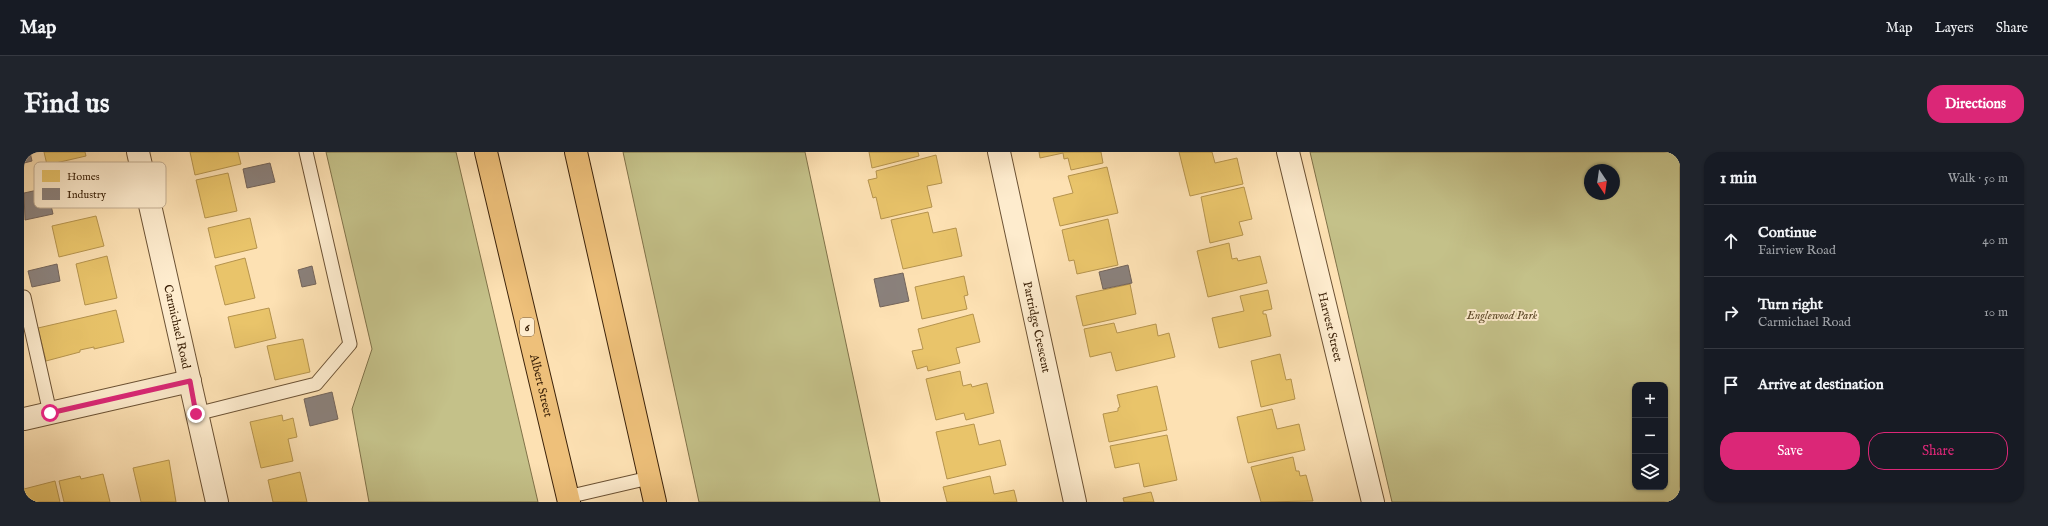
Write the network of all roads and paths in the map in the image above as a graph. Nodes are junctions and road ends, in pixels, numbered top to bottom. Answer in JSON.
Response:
{"nodes":[{"id":1,"x":138,"y":152,"type":"edge"},
{"id":2,"x":306,"y":152,"type":"edge"},
{"id":3,"x":486,"y":152,"type":"edge"},
{"id":4,"x":576,"y":152,"type":"edge"},
{"id":5,"x":583,"y":152,"type":"edge"},
{"id":6,"x":999,"y":152,"type":"edge"},
{"id":7,"x":1288,"y":152,"type":"edge"},
{"id":8,"x":140,"y":162,"type":"edge"},
{"id":9,"x":151,"y":208,"type":"edge"},
{"id":10,"x":593,"y":227,"type":"junction"},
{"id":11,"x":24,"y":297,"type":"edge"},
{"id":12,"x":190,"y":381,"type":"junction"},
{"id":13,"x":50,"y":413,"type":"junction"},
{"id":14,"x":196,"y":414,"type":"junction"},
{"id":15,"x":24,"y":419,"type":"edge"},
{"id":16,"x":650,"y":478,"type":"junction"},
{"id":17,"x":568,"y":499,"type":"edge"},
{"id":18,"x":217,"y":502,"type":"edge"},
{"id":19,"x":655,"y":502,"type":"edge"},
{"id":20,"x":1075,"y":502,"type":"edge"},
{"id":21,"x":1373,"y":502,"type":"edge"}],
"edges":[{"from":1,"to":8,"type":"street","name":"Carmichael Road"},
{"from":2,"to":14,"type":"lane"},
{"from":3,"to":17,"type":"highway","name":"Albert Street","number":"6"},
{"from":4,"to":10,"type":"highway"},
{"from":5,"to":10,"type":"highway"},
{"from":6,"to":20,"type":"street","name":"Partridge Crescent"},
{"from":7,"to":21,"type":"street","name":"Harvest Street"},
{"from":9,"to":12,"type":"street","name":"Carmichael Road"},
{"from":10,"to":16,"type":"highway"},
{"from":11,"to":13,"type":"lane"},
{"from":12,"to":13,"type":"street"},
{"from":12,"to":14,"type":"street","name":"Carmichael Road"},
{"from":13,"to":15,"type":"street"},
{"from":14,"to":18,"type":"street","name":"Carmichael Road"},
{"from":16,"to":17,"type":"lane"},
{"from":16,"to":19,"type":"highway"}]}
